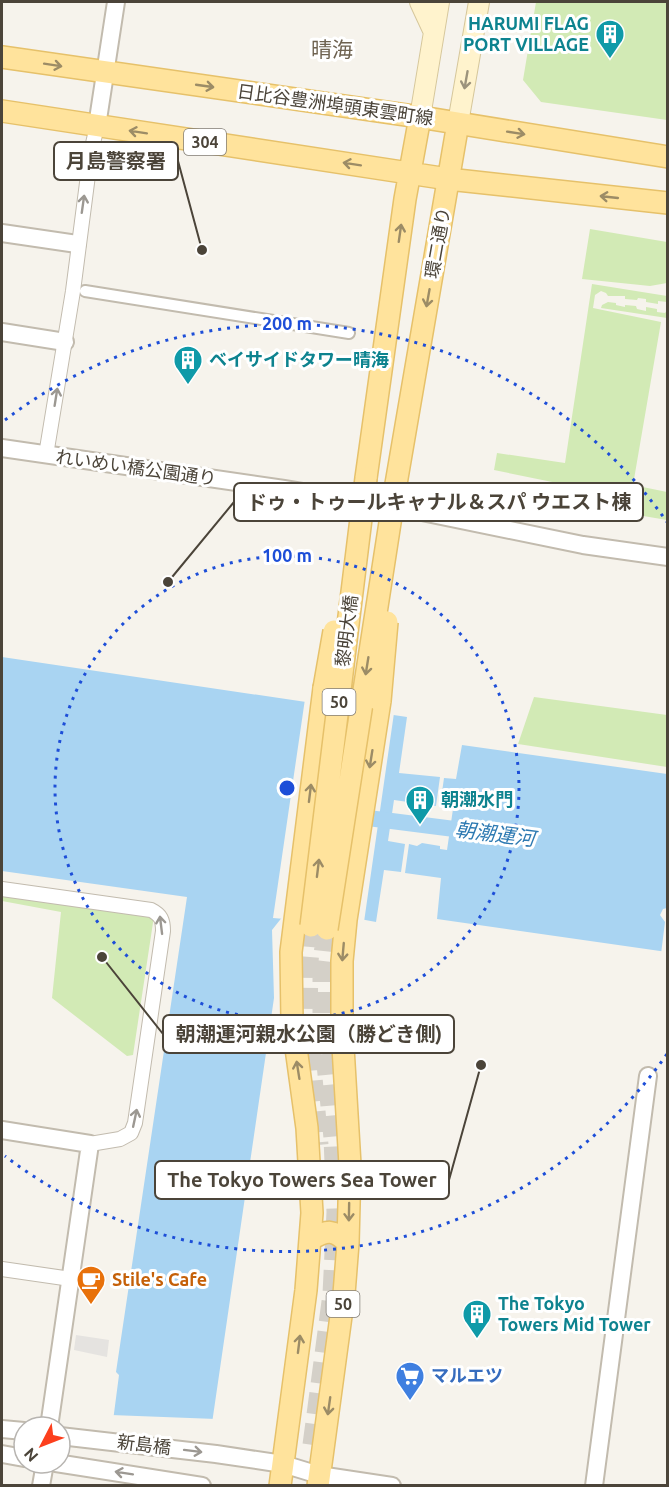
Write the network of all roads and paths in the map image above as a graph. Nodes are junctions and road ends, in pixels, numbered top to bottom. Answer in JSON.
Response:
{"nodes":[{"id":1,"x":116,"y":2,"type":"edge"},
{"id":2,"x":420,"y":2,"type":"edge"},
{"id":3,"x":439,"y":2,"type":"edge"},
{"id":4,"x":479,"y":2,"type":"edge"},
{"id":5,"x":433,"y":30,"type":"junction"},
{"id":6,"x":2,"y":57,"type":"edge"},
{"id":7,"x":105,"y":72,"type":"junction"},
{"id":8,"x":2,"y":111,"type":"edge"},
{"id":9,"x":420,"y":117,"type":"junction"},
{"id":10,"x":458,"y":123,"type":"junction"},
{"id":11,"x":97,"y":126,"type":"junction"},
{"id":12,"x":668,"y":157,"type":"edge"},
{"id":13,"x":410,"y":173,"type":"junction"},
{"id":14,"x":448,"y":179,"type":"junction"},
{"id":15,"x":668,"y":203,"type":"edge"},
{"id":16,"x":2,"y":233,"type":"edge"},
{"id":17,"x":77,"y":244,"type":"junction"},
{"id":18,"x":85,"y":291,"type":"dead end"},
{"id":19,"x":2,"y":332,"type":"edge"},
{"id":20,"x":349,"y":333,"type":"dead end"},
{"id":21,"x":65,"y":342,"type":"junction"},
{"id":22,"x":2,"y":448,"type":"edge"},
{"id":23,"x":46,"y":455,"type":"junction"},
{"id":24,"x":366,"y":478,"type":"junction"},
{"id":25,"x":396,"y":484,"type":"junction"},
{"id":26,"x":668,"y":557,"type":"edge"},
{"id":27,"x":2,"y":889,"type":"edge"},
{"id":28,"x":648,"y":1076,"type":"dead end"},
{"id":29,"x":2,"y":1130,"type":"edge"},
{"id":30,"x":90,"y":1144,"type":"junction"},
{"id":31,"x":310,"y":1239,"type":"junction"},
{"id":32,"x":348,"y":1243,"type":"junction"},
{"id":33,"x":2,"y":1269,"type":"edge"},
{"id":34,"x":71,"y":1279,"type":"junction"},
{"id":35,"x":51,"y":1415,"type":"edge"},
{"id":36,"x":72,"y":1437,"type":"edge"},
{"id":37,"x":283,"y":1464,"type":"junction"},
{"id":38,"x":72,"y":1466,"type":"edge"},
{"id":39,"x":318,"y":1480,"type":"edge"},
{"id":40,"x":202,"y":1485,"type":"edge"},
{"id":41,"x":280,"y":1485,"type":"edge"},
{"id":42,"x":392,"y":1485,"type":"edge"},
{"id":43,"x":594,"y":1485,"type":"edge"}],
"edges":[{"from":1,"to":7,"type":"street"},
{"from":2,"to":5,"type":"main road"},
{"from":3,"to":5,"type":"main road","name":"環二通り"},
{"from":4,"to":10,"type":"main road","name":"環二通り","one_way":true},
{"from":5,"to":9,"type":"main road","name":"環二通り"},
{"from":6,"to":7,"type":"main road","name":"日比谷豊洲埠頭東雲町線","one_way":true},
{"from":7,"to":9,"type":"main road","name":"日比谷豊洲埠頭東雲町線","one_way":true},
{"from":7,"to":11,"type":"street"},
{"from":8,"to":11,"type":"main road","number":"304"},
{"from":9,"to":10,"type":"main road","name":"日比谷豊洲埠頭東雲町線"},
{"from":9,"to":13,"type":"main road","name":"環二通り","number":"50"},
{"from":10,"to":12,"type":"main road","name":"日比谷豊洲埠頭東雲町線","one_way":true},
{"from":10,"to":14,"type":"main road","name":"環二通り","number":"50"},
{"from":13,"to":11,"type":"main road","number":"304","one_way":true},
{"from":17,"to":11,"type":"street","one_way":true},
{"from":13,"to":14,"type":"main road","number":"304"},
{"from":24,"to":13,"type":"main road","name":"環二通り","number":"50","one_way":true},
{"from":15,"to":14,"type":"main road","number":"304","one_way":true},
{"from":14,"to":25,"type":"main road","name":"環二通り","number":"50","one_way":true},
{"from":16,"to":17,"type":"street"},
{"from":17,"to":21,"type":"street"},
{"from":18,"to":20,"type":"street"},
{"from":19,"to":21,"type":"street"},
{"from":23,"to":21,"type":"street","one_way":true},
{"from":22,"to":23,"type":"street","name":"れいめい橋公園通り"},
{"from":23,"to":26,"type":"street","name":"れいめい橋公園通り"},
{"from":25,"to":24,"type":"main road","name":"黎明大橋","number":"50","one_way":true,"bridge":true},
{"from":31,"to":24,"type":"main road","number":"50","one_way":true,"bridge":true},
{"from":25,"to":32,"type":"main road","number":"50","one_way":true,"bridge":true},
{"from":30,"to":27,"type":"street","one_way":true},
{"from":28,"to":43,"type":"street"},
{"from":29,"to":30,"type":"street"},
{"from":30,"to":34,"type":"street"},
{"from":31,"to":32,"type":"main road"},
{"from":37,"to":31,"type":"main road","number":"50","one_way":true},
{"from":32,"to":39,"type":"main road","number":"50","one_way":true},
{"from":33,"to":34,"type":"street"},
{"from":34,"to":35,"type":"street"},
{"from":36,"to":37,"type":"street","name":"新島橋","one_way":true},
{"from":37,"to":39,"type":"street","name":"新島橋"},
{"from":37,"to":41,"type":"main road","number":"50"},
{"from":40,"to":38,"type":"street","name":"新島橋","one_way":true},
{"from":39,"to":42,"type":"street","name":"新島橋"}]}
